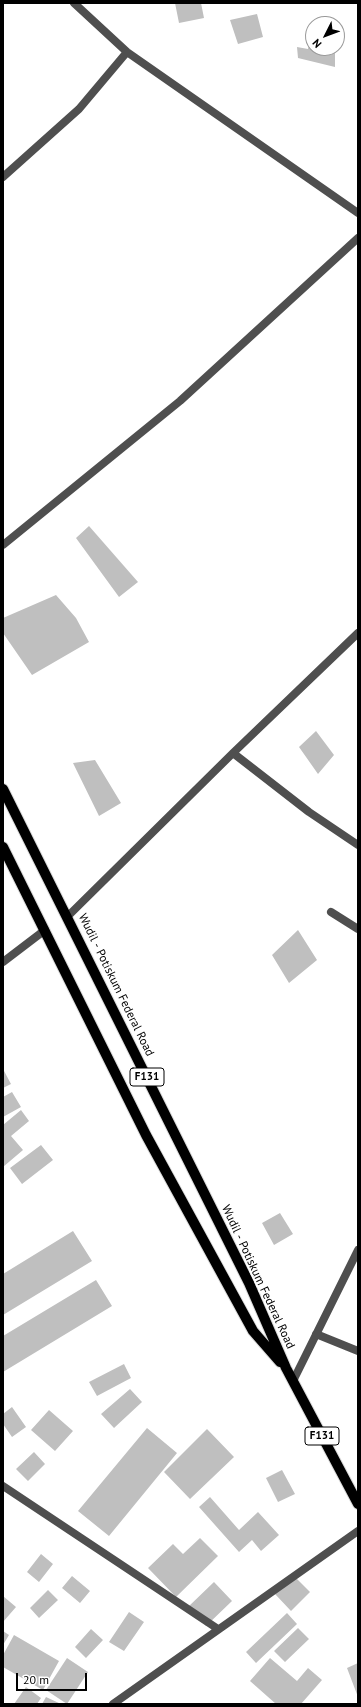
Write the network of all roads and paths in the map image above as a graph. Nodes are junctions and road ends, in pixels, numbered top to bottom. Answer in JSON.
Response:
{"nodes":[{"id":1,"x":74,"y":3,"type":"edge"},
{"id":2,"x":127,"y":52,"type":"junction"},
{"id":3,"x":3,"y":177,"type":"edge"},
{"id":4,"x":358,"y":213,"type":"edge"},
{"id":5,"x":358,"y":238,"type":"edge"},
{"id":6,"x":3,"y":545,"type":"edge"},
{"id":7,"x":358,"y":632,"type":"edge"},
{"id":8,"x":233,"y":753,"type":"junction"},
{"id":9,"x":3,"y":789,"type":"edge"},
{"id":10,"x":358,"y":845,"type":"edge"},
{"id":11,"x":3,"y":847,"type":"edge"},
{"id":12,"x":331,"y":912,"type":"dead end"},
{"id":13,"x":67,"y":917,"type":"junction"},
{"id":14,"x":358,"y":929,"type":"edge"},
{"id":15,"x":45,"y":930,"type":"junction"},
{"id":16,"x":3,"y":962,"type":"edge"},
{"id":17,"x":358,"y":1250,"type":"edge"},
{"id":18,"x":316,"y":1334,"type":"junction"},
{"id":19,"x":358,"y":1351,"type":"edge"},
{"id":20,"x":286,"y":1368,"type":"junction"},
{"id":21,"x":293,"y":1381,"type":"junction"},
{"id":22,"x":3,"y":1486,"type":"edge"},
{"id":23,"x":358,"y":1504,"type":"edge"},
{"id":24,"x":358,"y":1531,"type":"edge"},
{"id":25,"x":218,"y":1629,"type":"junction"},
{"id":26,"x":113,"y":1704,"type":"edge"}],
"edges":[{"from":1,"to":2,"type":"street"},
{"from":2,"to":3,"type":"street"},
{"from":2,"to":4,"type":"street"},
{"from":5,"to":6,"type":"street"},
{"from":7,"to":8,"type":"street"},
{"from":8,"to":10,"type":"street"},
{"from":8,"to":13,"type":"street"},
{"from":9,"to":13,"type":"main road","name":"Wudil - Potiskum Federal Road","number":"F131"},
{"from":11,"to":15,"type":"main road","name":"Wudil - Potiskum Federal Road","number":"F131"},
{"from":12,"to":14,"type":"street"},
{"from":13,"to":20,"type":"main road","name":"Wudil - Potiskum Federal Road","number":"F131"},
{"from":15,"to":16,"type":"street"},
{"from":15,"to":20,"type":"main road","name":"Wudil - Potiskum Federal Road","number":"F131"},
{"from":17,"to":18,"type":"street"},
{"from":18,"to":19,"type":"street"},
{"from":18,"to":21,"type":"street"},
{"from":20,"to":21,"type":"main road","name":"Wudil - Potiskum Federal Road","number":"F131"},
{"from":21,"to":23,"type":"main road","name":"Wudil - Potiskum Federal Road","number":"F131"},
{"from":22,"to":25,"type":"street"},
{"from":24,"to":25,"type":"street"},
{"from":25,"to":26,"type":"street"}]}
